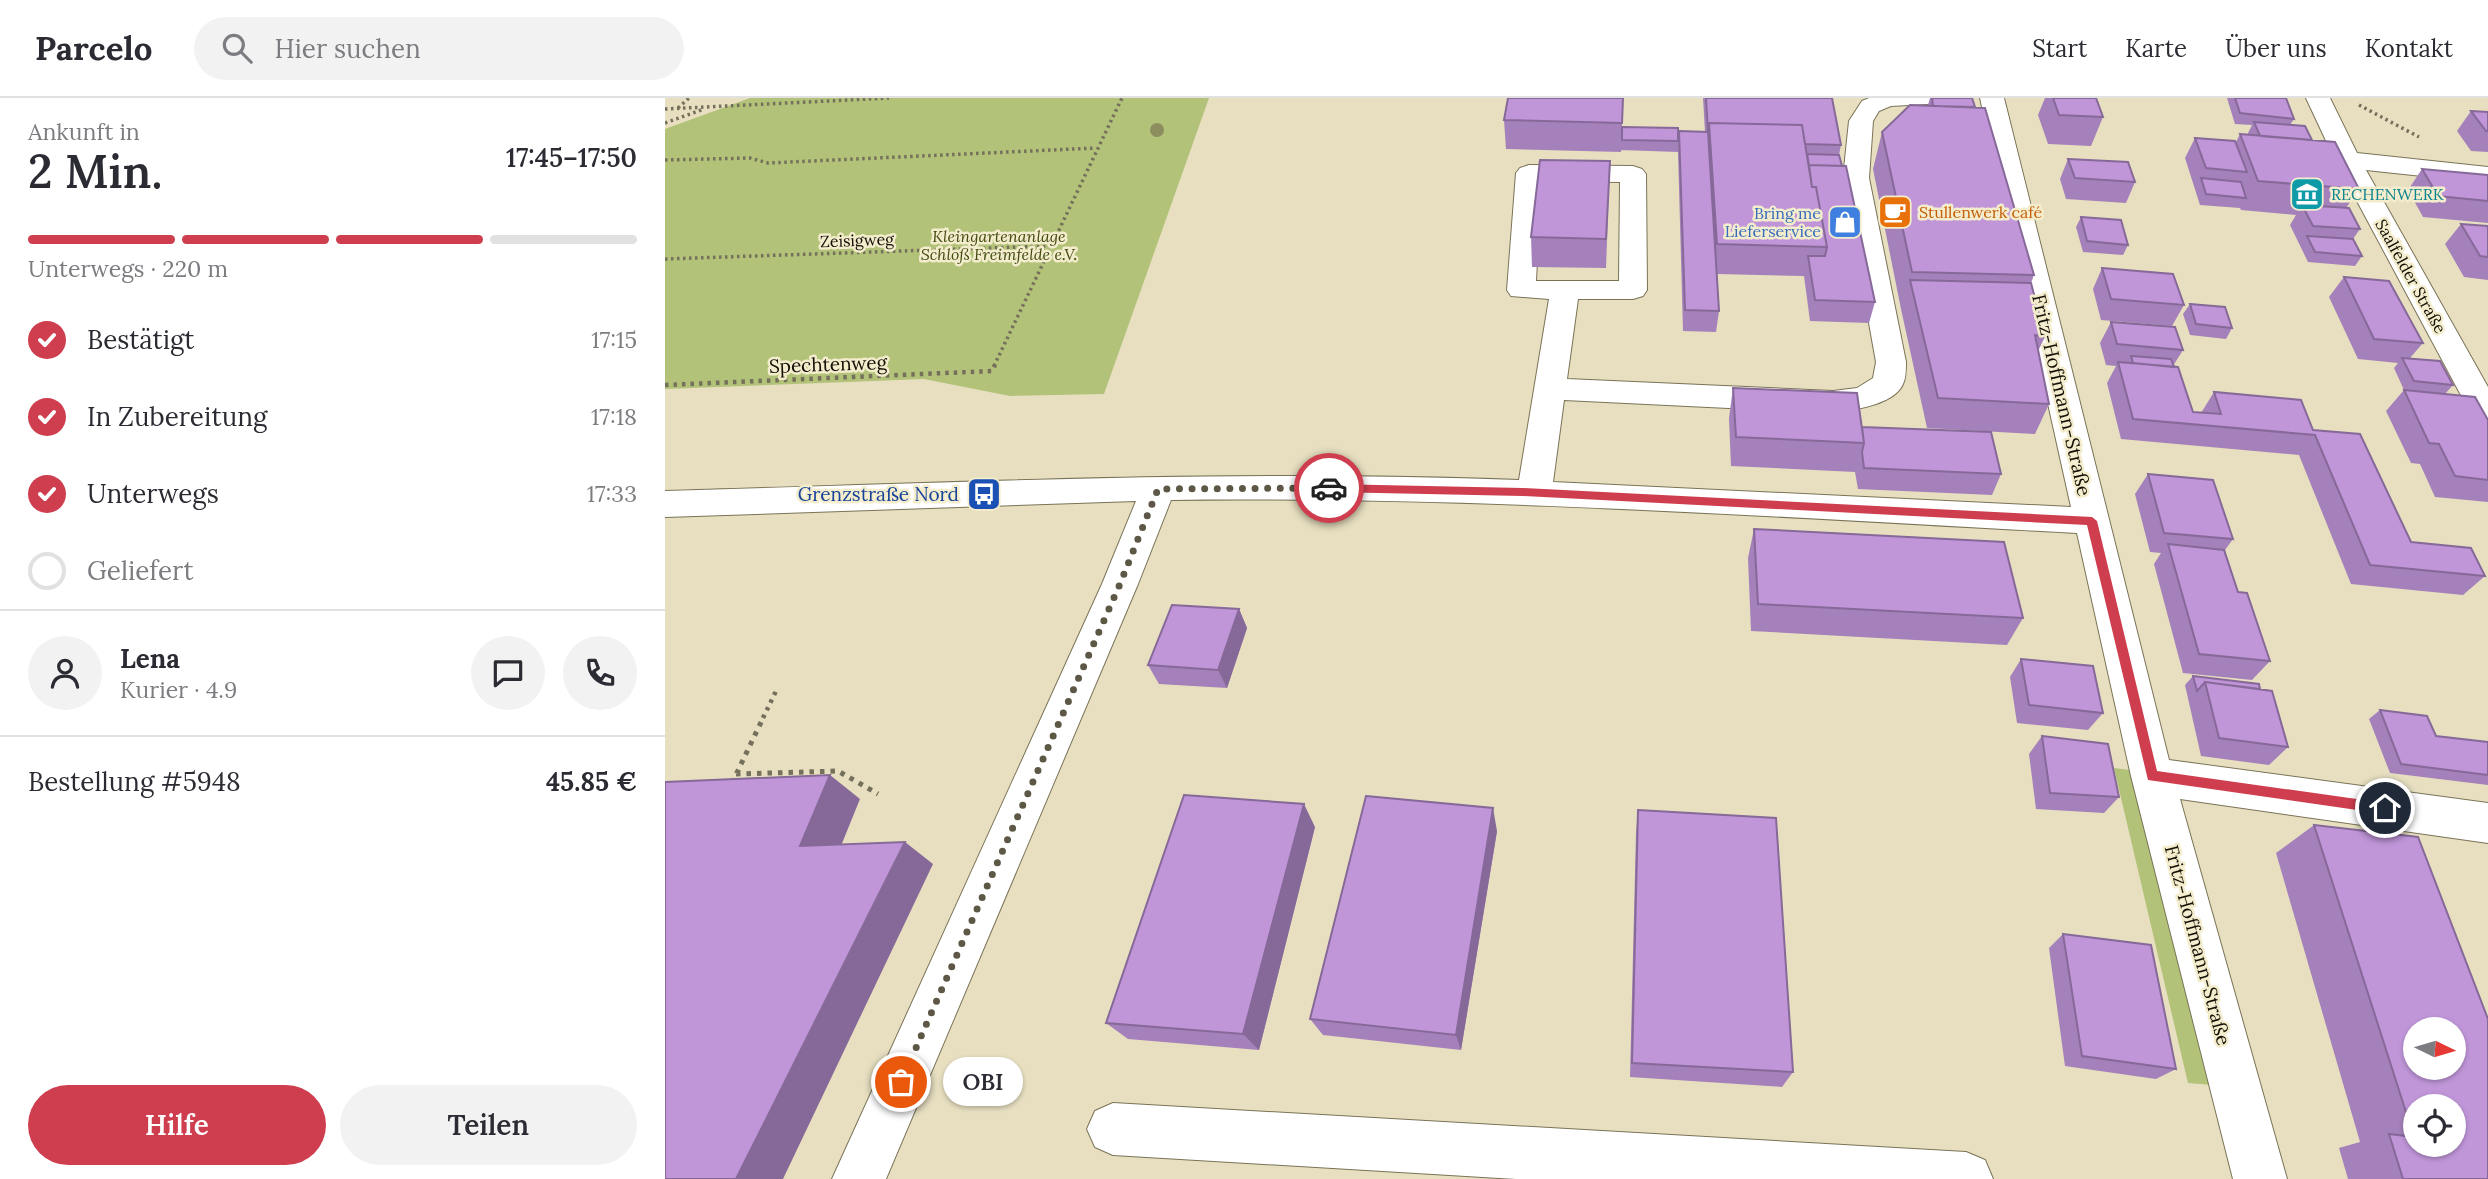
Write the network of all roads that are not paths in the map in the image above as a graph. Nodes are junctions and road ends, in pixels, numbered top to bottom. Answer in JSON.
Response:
{"nodes":[{"id":1,"x":1937,"y":98,"type":"edge"},
{"id":2,"x":1969,"y":98,"type":"edge"},
{"id":3,"x":1992,"y":98,"type":"edge"},
{"id":4,"x":2318,"y":98,"type":"edge"},
{"id":5,"x":2348,"y":160,"type":"junction"},
{"id":6,"x":2488,"y":175,"type":"edge"},
{"id":7,"x":1565,"y":290,"type":"junction"},
{"id":8,"x":1548,"y":389,"type":"junction"},
{"id":9,"x":2487,"y":413,"type":"edge"},
{"id":10,"x":1158,"y":489,"type":"junction"},
{"id":11,"x":1534,"y":493,"type":"junction"},
{"id":12,"x":665,"y":504,"type":"edge"},
{"id":13,"x":2092,"y":521,"type":"junction"},
{"id":14,"x":2152,"y":776,"type":"junction"},
{"id":15,"x":2488,"y":823,"type":"edge"},
{"id":16,"x":1113,"y":1129,"type":"dead end"},
{"id":17,"x":859,"y":1179,"type":"edge"},
{"id":18,"x":1966,"y":1179,"type":"edge"},
{"id":19,"x":2260,"y":1179,"type":"edge"}],
"edges":[{"from":1,"to":8,"type":"street"},
{"from":2,"to":3,"type":"street"},
{"from":3,"to":13,"type":"street","name":"Fritz-Hoffmann-Straße"},
{"from":4,"to":5,"type":"street","name":"Saalfelder Straße"},
{"from":5,"to":6,"type":"street"},
{"from":5,"to":9,"type":"street","name":"Saalfelder Straße"},
{"from":7,"to":7,"type":"street"},
{"from":7,"to":8,"type":"street"},
{"from":8,"to":11,"type":"street"},
{"from":10,"to":11,"type":"street"},
{"from":10,"to":12,"type":"street"},
{"from":10,"to":17,"type":"street"},
{"from":11,"to":13,"type":"street"},
{"from":13,"to":14,"type":"street","name":"Fritz-Hoffmann-Straße"},
{"from":14,"to":15,"type":"street"},
{"from":14,"to":19,"type":"street","name":"Fritz-Hoffmann-Straße"},
{"from":16,"to":18,"type":"street"}]}
